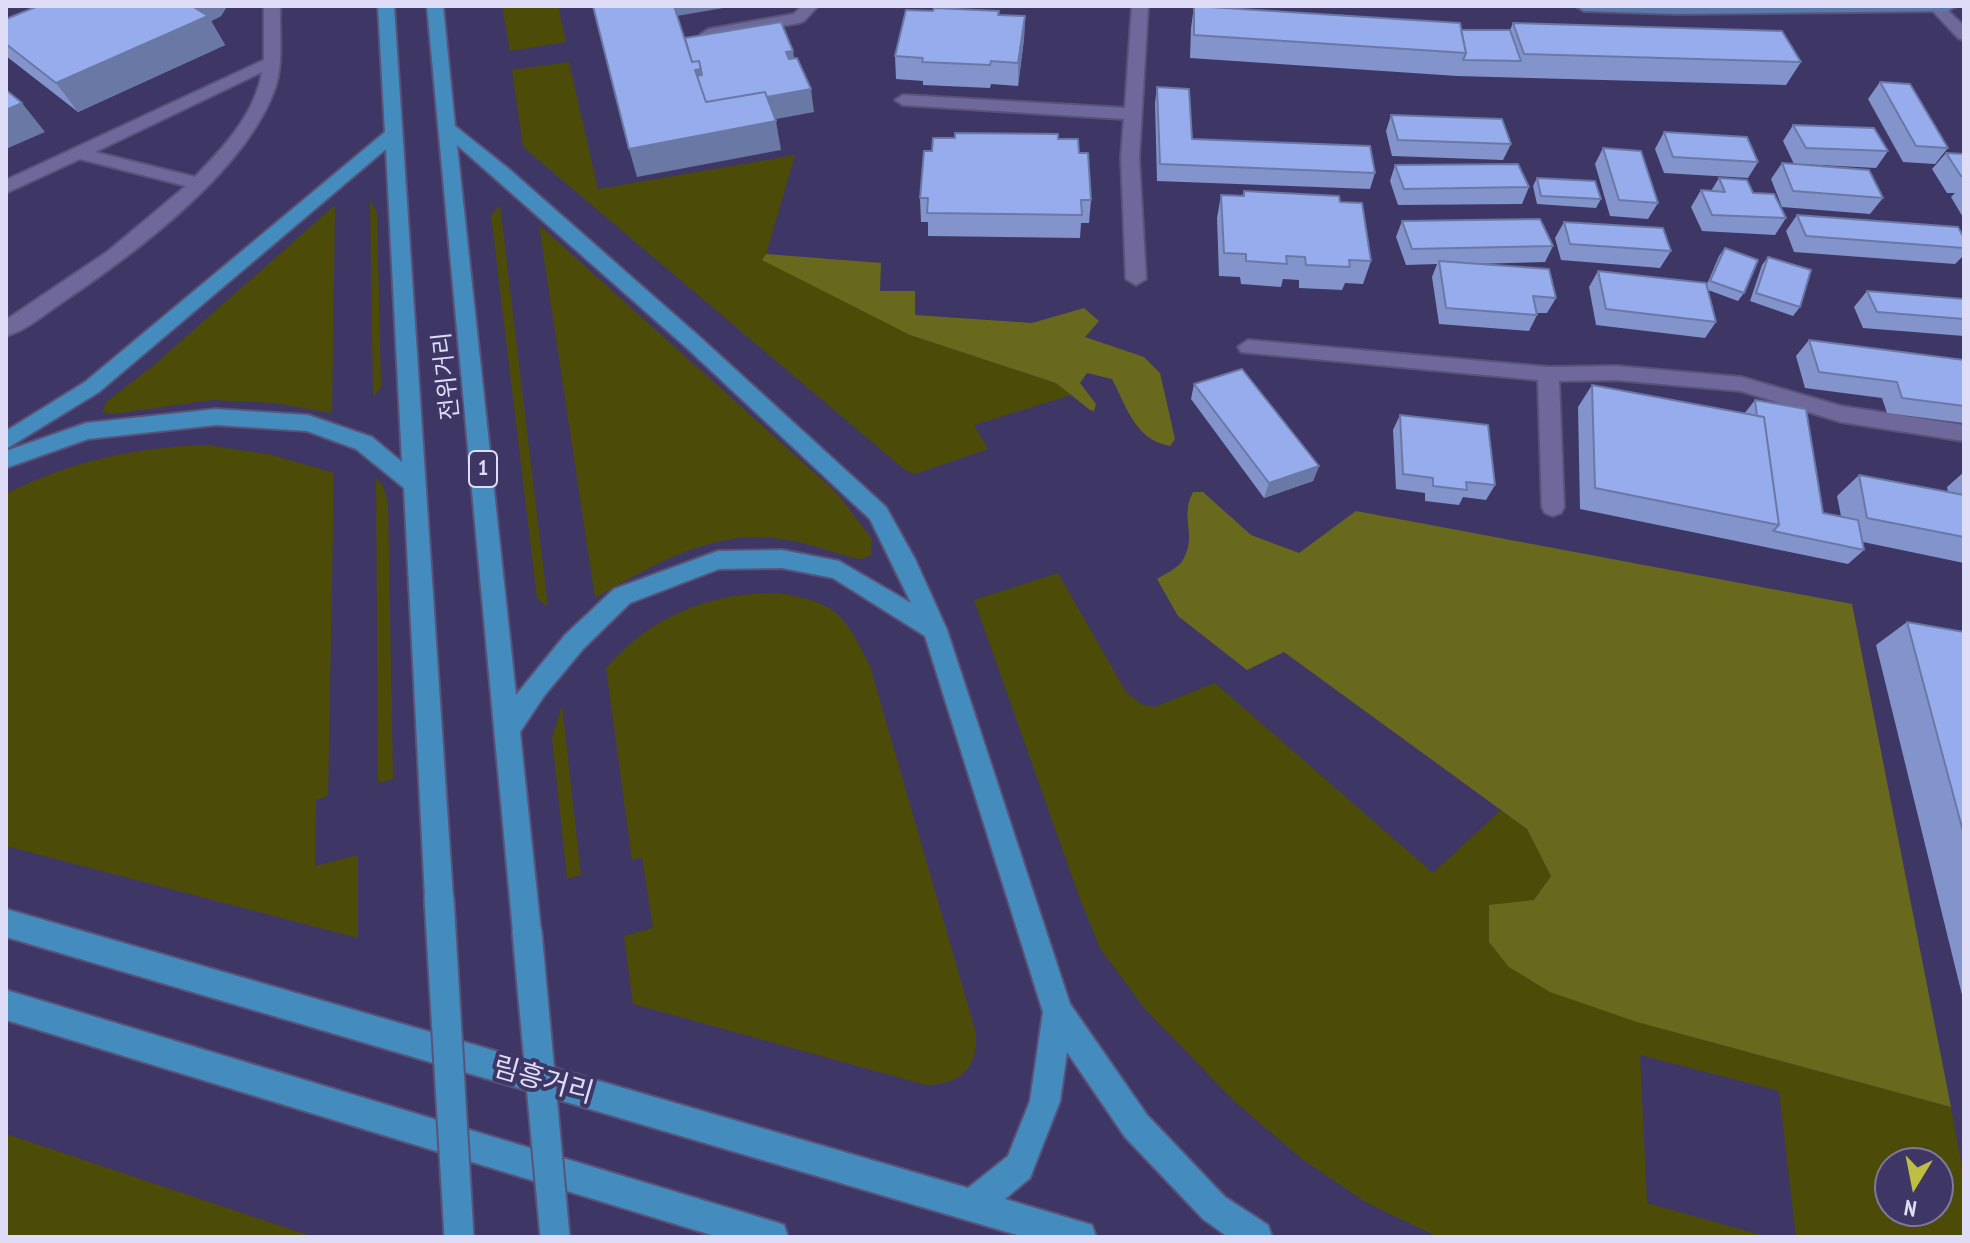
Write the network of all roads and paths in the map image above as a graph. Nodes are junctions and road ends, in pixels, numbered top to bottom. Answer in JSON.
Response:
{"nodes":[{"id":1,"x":272,"y":6,"type":"edge"},
{"id":2,"x":386,"y":6,"type":"edge"},
{"id":3,"x":435,"y":6,"type":"edge"},
{"id":4,"x":810,"y":6,"type":"edge"},
{"id":5,"x":1140,"y":6,"type":"edge"},
{"id":6,"x":1584,"y":6,"type":"edge"},
{"id":7,"x":1948,"y":6,"type":"edge"},
{"id":8,"x":1935,"y":7,"type":"edge"},
{"id":9,"x":709,"y":34,"type":"edge"},
{"id":10,"x":1964,"y":35,"type":"edge"},
{"id":11,"x":269,"y":63,"type":"junction"},
{"id":12,"x":903,"y":100,"type":"dead end"},
{"id":13,"x":1133,"y":114,"type":"junction"},
{"id":14,"x":450,"y":130,"type":"junction"},
{"id":15,"x":393,"y":134,"type":"junction"},
{"id":16,"x":79,"y":153,"type":"junction"},
{"id":17,"x":198,"y":183,"type":"junction"},
{"id":18,"x":6,"y":187,"type":"edge"},
{"id":19,"x":1136,"y":279,"type":"dead end"},
{"id":20,"x":8,"y":324,"type":"edge"},
{"id":21,"x":1248,"y":347,"type":"dead end"},
{"id":22,"x":1548,"y":374,"type":"junction"},
{"id":23,"x":1964,"y":433,"type":"edge"},
{"id":24,"x":6,"y":441,"type":"edge"},
{"id":25,"x":6,"y":460,"type":"edge"},
{"id":26,"x":413,"y":483,"type":"junction"},
{"id":27,"x":1553,"y":507,"type":"dead end"},
{"id":28,"x":935,"y":630,"type":"junction"},
{"id":29,"x":506,"y":732,"type":"junction"},
{"id":30,"x":6,"y":923,"type":"edge"},
{"id":31,"x":6,"y":1005,"type":"edge"},
{"id":32,"x":1058,"y":1012,"type":"junction"},
{"id":33,"x":970,"y":1207,"type":"junction"},
{"id":34,"x":459,"y":1237,"type":"edge"},
{"id":35,"x":555,"y":1237,"type":"edge"},
{"id":36,"x":772,"y":1237,"type":"edge"},
{"id":37,"x":1080,"y":1237,"type":"edge"},
{"id":38,"x":1256,"y":1237,"type":"edge"}],
"edges":[{"from":1,"to":11,"type":"street"},
{"from":2,"to":15,"type":"main road","name":"전위거리"},
{"from":3,"to":14,"type":"main road","name":"전위거리","number":"1"},
{"from":4,"to":9,"type":"street"},
{"from":5,"to":13,"type":"street"},
{"from":6,"to":8,"type":"street"},
{"from":7,"to":8,"type":"street"},
{"from":8,"to":10,"type":"street"},
{"from":11,"to":16,"type":"street"},
{"from":11,"to":17,"type":"street"},
{"from":12,"to":13,"type":"street"},
{"from":13,"to":19,"type":"street"},
{"from":14,"to":28,"type":"main road"},
{"from":14,"to":29,"type":"main road","name":"전위거리","number":"1"},
{"from":15,"to":24,"type":"main road"},
{"from":15,"to":26,"type":"main road","name":"전위거리"},
{"from":16,"to":17,"type":"street"},
{"from":16,"to":18,"type":"street"},
{"from":17,"to":20,"type":"street"},
{"from":21,"to":22,"type":"street"},
{"from":22,"to":23,"type":"street"},
{"from":22,"to":27,"type":"street"},
{"from":25,"to":26,"type":"main road"},
{"from":26,"to":34,"type":"main road","name":"전위거리","bridge":true},
{"from":28,"to":29,"type":"main road"},
{"from":28,"to":32,"type":"main road"},
{"from":29,"to":35,"type":"main road","name":"전위거리","number":"1","bridge":true},
{"from":30,"to":33,"type":"main road","name":"림흥거리"},
{"from":31,"to":36,"type":"main road"},
{"from":32,"to":33,"type":"main road"},
{"from":32,"to":38,"type":"main road"},
{"from":33,"to":37,"type":"main road","name":"림흥거리"}]}
